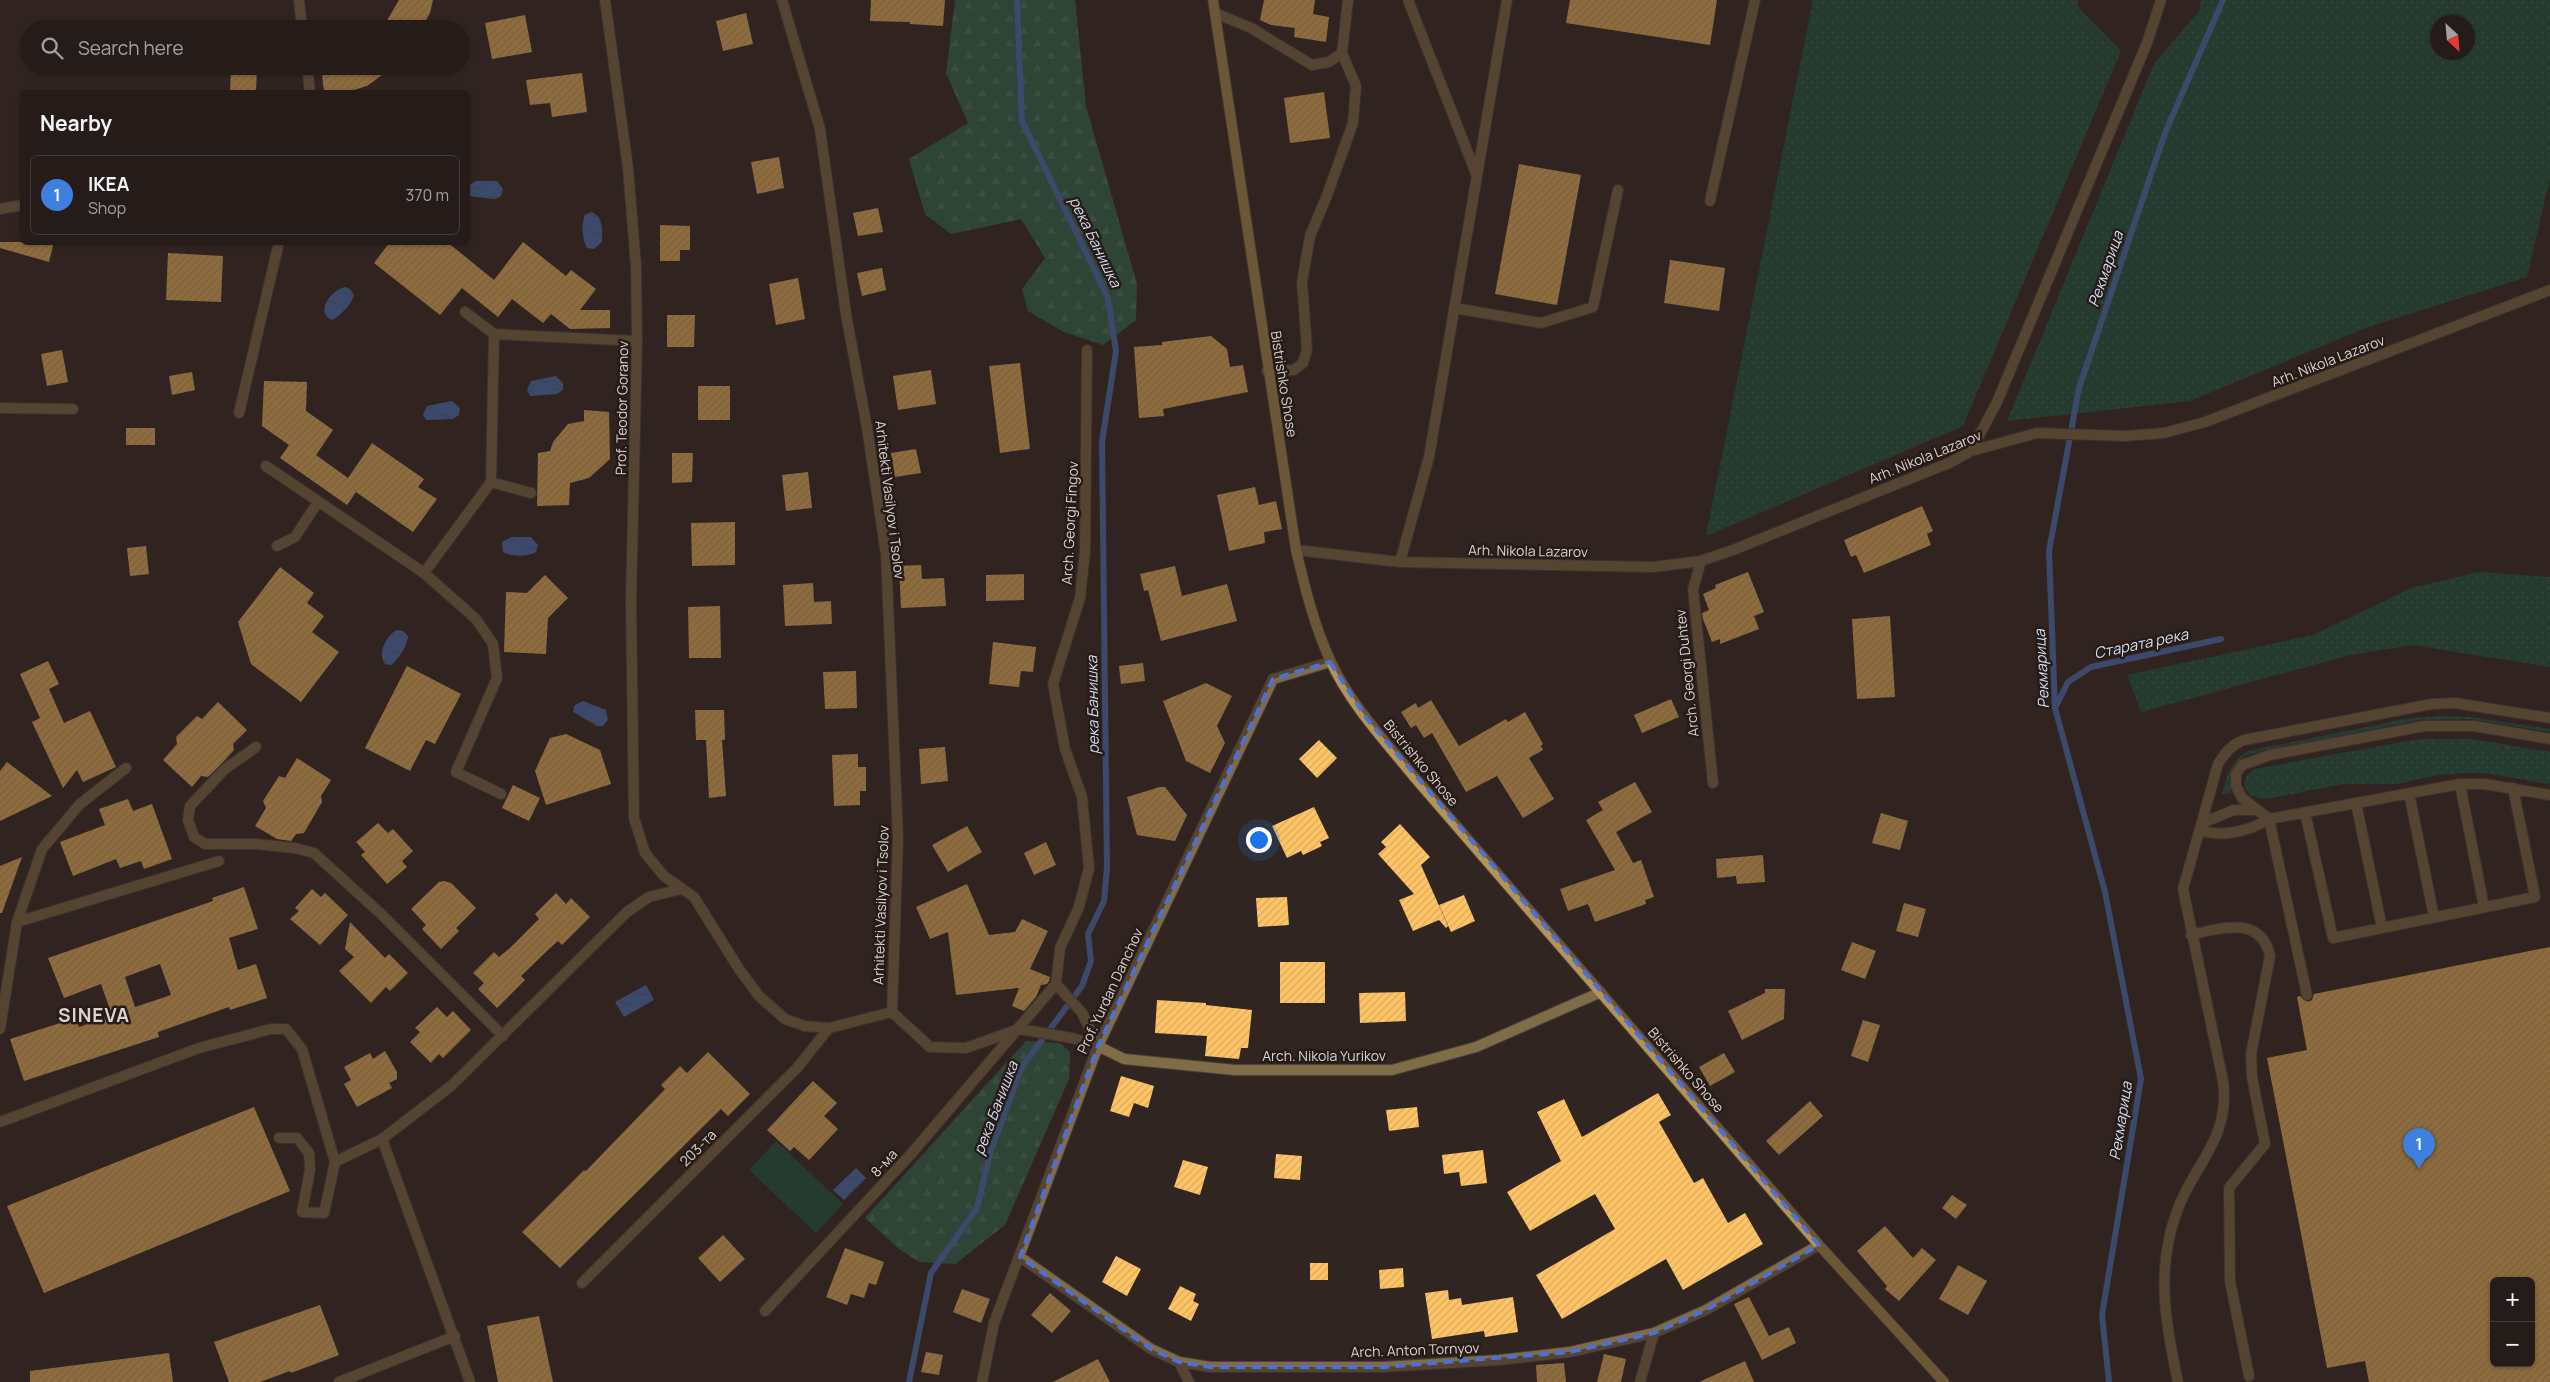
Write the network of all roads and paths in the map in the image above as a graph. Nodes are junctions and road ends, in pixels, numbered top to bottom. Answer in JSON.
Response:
{"nodes":[{"id":1,"x":299,"y":0,"type":"edge"},
{"id":2,"x":605,"y":0,"type":"edge"},
{"id":3,"x":782,"y":0,"type":"edge"},
{"id":4,"x":1213,"y":0,"type":"edge"},
{"id":5,"x":1348,"y":0,"type":"edge"},
{"id":6,"x":1408,"y":0,"type":"edge"},
{"id":7,"x":1507,"y":0,"type":"edge"},
{"id":8,"x":1754,"y":0,"type":"edge"},
{"id":9,"x":2161,"y":0,"type":"edge"},
{"id":10,"x":1215,"y":13,"type":"junction"},
{"id":11,"x":301,"y":20,"type":"edge"},
{"id":12,"x":1342,"y":54,"type":"junction"},
{"id":13,"x":308,"y":75,"type":"edge"},
{"id":14,"x":310,"y":90,"type":"edge"},
{"id":15,"x":1477,"y":176,"type":"junction"},
{"id":16,"x":1618,"y":190,"type":"dead end"},
{"id":17,"x":1710,"y":201,"type":"dead end"},
{"id":18,"x":20,"y":205,"type":"edge"},
{"id":19,"x":0,"y":209,"type":"edge"},
{"id":20,"x":278,"y":245,"type":"edge"},
{"id":21,"x":2550,"y":290,"type":"edge"},
{"id":22,"x":1454,"y":308,"type":"junction"},
{"id":23,"x":465,"y":312,"type":"dead end"},
{"id":24,"x":494,"y":334,"type":"junction"},
{"id":25,"x":637,"y":341,"type":"junction"},
{"id":26,"x":1087,"y":350,"type":"dead end"},
{"id":27,"x":1267,"y":371,"type":"junction"},
{"id":28,"x":0,"y":408,"type":"edge"},
{"id":29,"x":73,"y":409,"type":"dead end"},
{"id":30,"x":239,"y":413,"type":"dead end"},
{"id":31,"x":1971,"y":451,"type":"junction"},
{"id":32,"x":266,"y":466,"type":"dead end"},
{"id":33,"x":491,"y":482,"type":"junction"},
{"id":34,"x":530,"y":493,"type":"dead end"},
{"id":35,"x":318,"y":502,"type":"junction"},
{"id":36,"x":277,"y":546,"type":"dead end"},
{"id":37,"x":1296,"y":550,"type":"junction"},
{"id":38,"x":1701,"y":561,"type":"junction"},
{"id":39,"x":1400,"y":562,"type":"junction"},
{"id":40,"x":424,"y":573,"type":"junction"},
{"id":41,"x":1330,"y":662,"type":"junction"},
{"id":42,"x":2550,"y":718,"type":"edge"},
{"id":43,"x":2550,"y":739,"type":"edge"},
{"id":44,"x":256,"y":747,"type":"dead end"},
{"id":45,"x":126,"y":768,"type":"dead end"},
{"id":46,"x":1713,"y":783,"type":"dead end"},
{"id":47,"x":2460,"y":784,"type":"junction"},
{"id":48,"x":2513,"y":788,"type":"junction"},
{"id":49,"x":2408,"y":793,"type":"junction"},
{"id":50,"x":501,"y":794,"type":"dead end"},
{"id":51,"x":2550,"y":794,"type":"edge"},
{"id":52,"x":2356,"y":802,"type":"junction"},
{"id":53,"x":2256,"y":811,"type":"junction"},
{"id":54,"x":2306,"y":812,"type":"junction"},
{"id":55,"x":2269,"y":819,"type":"junction"},
{"id":56,"x":2201,"y":826,"type":"junction"},
{"id":57,"x":219,"y":860,"type":"dead end"},
{"id":58,"x":681,"y":889,"type":"junction"},
{"id":59,"x":2484,"y":907,"type":"junction"},
{"id":60,"x":2434,"y":917,"type":"junction"},
{"id":61,"x":17,"y":922,"type":"junction"},
{"id":62,"x":2382,"y":928,"type":"junction"},
{"id":63,"x":2191,"y":934,"type":"junction"},
{"id":64,"x":1056,"y":984,"type":"junction"},
{"id":65,"x":1601,"y":992,"type":"junction"},
{"id":66,"x":2307,"y":995,"type":"dead end"},
{"id":67,"x":892,"y":1012,"type":"junction"},
{"id":68,"x":829,"y":1028,"type":"junction"},
{"id":69,"x":0,"y":1029,"type":"edge"},
{"id":70,"x":1019,"y":1030,"type":"junction"},
{"id":71,"x":502,"y":1036,"type":"junction"},
{"id":72,"x":1098,"y":1046,"type":"junction"},
{"id":73,"x":0,"y":1122,"type":"edge"},
{"id":74,"x":279,"y":1138,"type":"dead end"},
{"id":75,"x":382,"y":1139,"type":"junction"},
{"id":76,"x":335,"y":1162,"type":"junction"},
{"id":77,"x":1820,"y":1245,"type":"junction"},
{"id":78,"x":1020,"y":1257,"type":"junction"},
{"id":79,"x":582,"y":1283,"type":"dead end"},
{"id":80,"x":765,"y":1310,"type":"dead end"},
{"id":81,"x":1654,"y":1333,"type":"junction"},
{"id":82,"x":455,"y":1336,"type":"junction"},
{"id":83,"x":1180,"y":1362,"type":"junction"},
{"id":84,"x":2249,"y":1376,"type":"dead end"},
{"id":85,"x":339,"y":1382,"type":"edge"},
{"id":86,"x":470,"y":1382,"type":"edge"},
{"id":87,"x":982,"y":1382,"type":"edge"},
{"id":88,"x":1189,"y":1382,"type":"edge"},
{"id":89,"x":1640,"y":1382,"type":"edge"},
{"id":90,"x":1944,"y":1382,"type":"edge"},
{"id":91,"x":2178,"y":1382,"type":"edge"}],
"edges":[{"from":1,"to":11,"type":"street"},
{"from":2,"to":25,"type":"street","name":"Prof. Teodor Goranov"},
{"from":3,"to":67,"type":"street","name":"Arhitekti Vasilyov i Tsolov"},
{"from":4,"to":10,"type":"street","name":"Bistrishko Shose"},
{"from":5,"to":12,"type":"street"},
{"from":6,"to":15,"type":"street"},
{"from":7,"to":15,"type":"street"},
{"from":8,"to":17,"type":"street"},
{"from":9,"to":31,"type":"street"},
{"from":10,"to":12,"type":"street"},
{"from":10,"to":27,"type":"street","name":"Bistrishko Shose"},
{"from":12,"to":27,"type":"street"},
{"from":13,"to":14,"type":"street"},
{"from":15,"to":22,"type":"street"},
{"from":16,"to":22,"type":"street"},
{"from":18,"to":19,"type":"street"},
{"from":20,"to":30,"type":"street"},
{"from":21,"to":31,"type":"street","name":"Arh. Nikola Lazarov"},
{"from":22,"to":39,"type":"street"},
{"from":23,"to":24,"type":"street"},
{"from":24,"to":25,"type":"street"},
{"from":24,"to":33,"type":"street"},
{"from":25,"to":58,"type":"street","name":"Prof. Teodor Goranov"},
{"from":26,"to":64,"type":"street","name":"Arch. Georgi Fingov"},
{"from":27,"to":37,"type":"street","name":"Bistrishko Shose"},
{"from":28,"to":29,"type":"street"},
{"from":31,"to":38,"type":"street","name":"Arh. Nikola Lazarov"},
{"from":32,"to":35,"type":"street"},
{"from":33,"to":34,"type":"street"},
{"from":33,"to":40,"type":"street"},
{"from":35,"to":36,"type":"street"},
{"from":35,"to":40,"type":"street"},
{"from":37,"to":39,"type":"street","name":"Arh. Nikola Lazarov"},
{"from":37,"to":41,"type":"street","name":"Bistrishko Shose"},
{"from":38,"to":39,"type":"street","name":"Arh. Nikola Lazarov"},
{"from":38,"to":46,"type":"street","name":"Arch. Georgi Duhtev"},
{"from":40,"to":50,"type":"street"},
{"from":41,"to":65,"type":"street","name":"Bistrishko Shose"},
{"from":41,"to":72,"type":"street","name":"Prof. Yurdan Danchov"},
{"from":42,"to":56,"type":"street"},
{"from":43,"to":53,"type":"street"},
{"from":44,"to":71,"type":"street"},
{"from":45,"to":61,"type":"street"},
{"from":47,"to":48,"type":"street"},
{"from":47,"to":49,"type":"street"},
{"from":47,"to":59,"type":"street"},
{"from":48,"to":51,"type":"street"},
{"from":48,"to":59,"type":"street"},
{"from":49,"to":52,"type":"street"},
{"from":49,"to":60,"type":"street"},
{"from":52,"to":54,"type":"street"},
{"from":52,"to":62,"type":"street"},
{"from":53,"to":55,"type":"street"},
{"from":53,"to":56,"type":"street"},
{"from":54,"to":55,"type":"street"},
{"from":54,"to":62,"type":"street"},
{"from":55,"to":56,"type":"street"},
{"from":55,"to":66,"type":"street"},
{"from":56,"to":63,"type":"street"},
{"from":57,"to":61,"type":"street"},
{"from":58,"to":68,"type":"street","name":"Prof. Teodor Goranov"},
{"from":58,"to":71,"type":"street"},
{"from":59,"to":60,"type":"street"},
{"from":60,"to":62,"type":"street"},
{"from":61,"to":69,"type":"street"},
{"from":63,"to":84,"type":"street"},
{"from":63,"to":91,"type":"street"},
{"from":64,"to":70,"type":"street"},
{"from":64,"to":72,"type":"street"},
{"from":65,"to":72,"type":"street","name":"Arch. Nikola Yurikov"},
{"from":65,"to":77,"type":"street","name":"Bistrishko Shose"},
{"from":67,"to":68,"type":"street","name":"Prof. Teodor Goranov"},
{"from":67,"to":70,"type":"street"},
{"from":68,"to":79,"type":"street","name":"203-та"},
{"from":70,"to":72,"type":"street","name":"Arch. Nikola Yurikov"},
{"from":70,"to":80,"type":"street","name":"8-ма"},
{"from":71,"to":75,"type":"street"},
{"from":72,"to":78,"type":"street","name":"Prof. Yurdan Danchov"},
{"from":73,"to":76,"type":"street"},
{"from":74,"to":76,"type":"street"},
{"from":75,"to":76,"type":"street"},
{"from":75,"to":82,"type":"street"},
{"from":77,"to":81,"type":"street","name":"Arch. Anton Tornyov"},
{"from":77,"to":90,"type":"street","name":"Bistrishko Shose"},
{"from":78,"to":83,"type":"street","name":"Arch. Anton Tornyov"},
{"from":78,"to":87,"type":"street","name":"Prof. Yurdan Danchov"},
{"from":81,"to":83,"type":"street","name":"Arch. Anton Tornyov"},
{"from":81,"to":89,"type":"street"},
{"from":82,"to":85,"type":"street"},
{"from":82,"to":86,"type":"street"},
{"from":83,"to":88,"type":"street"}]}
